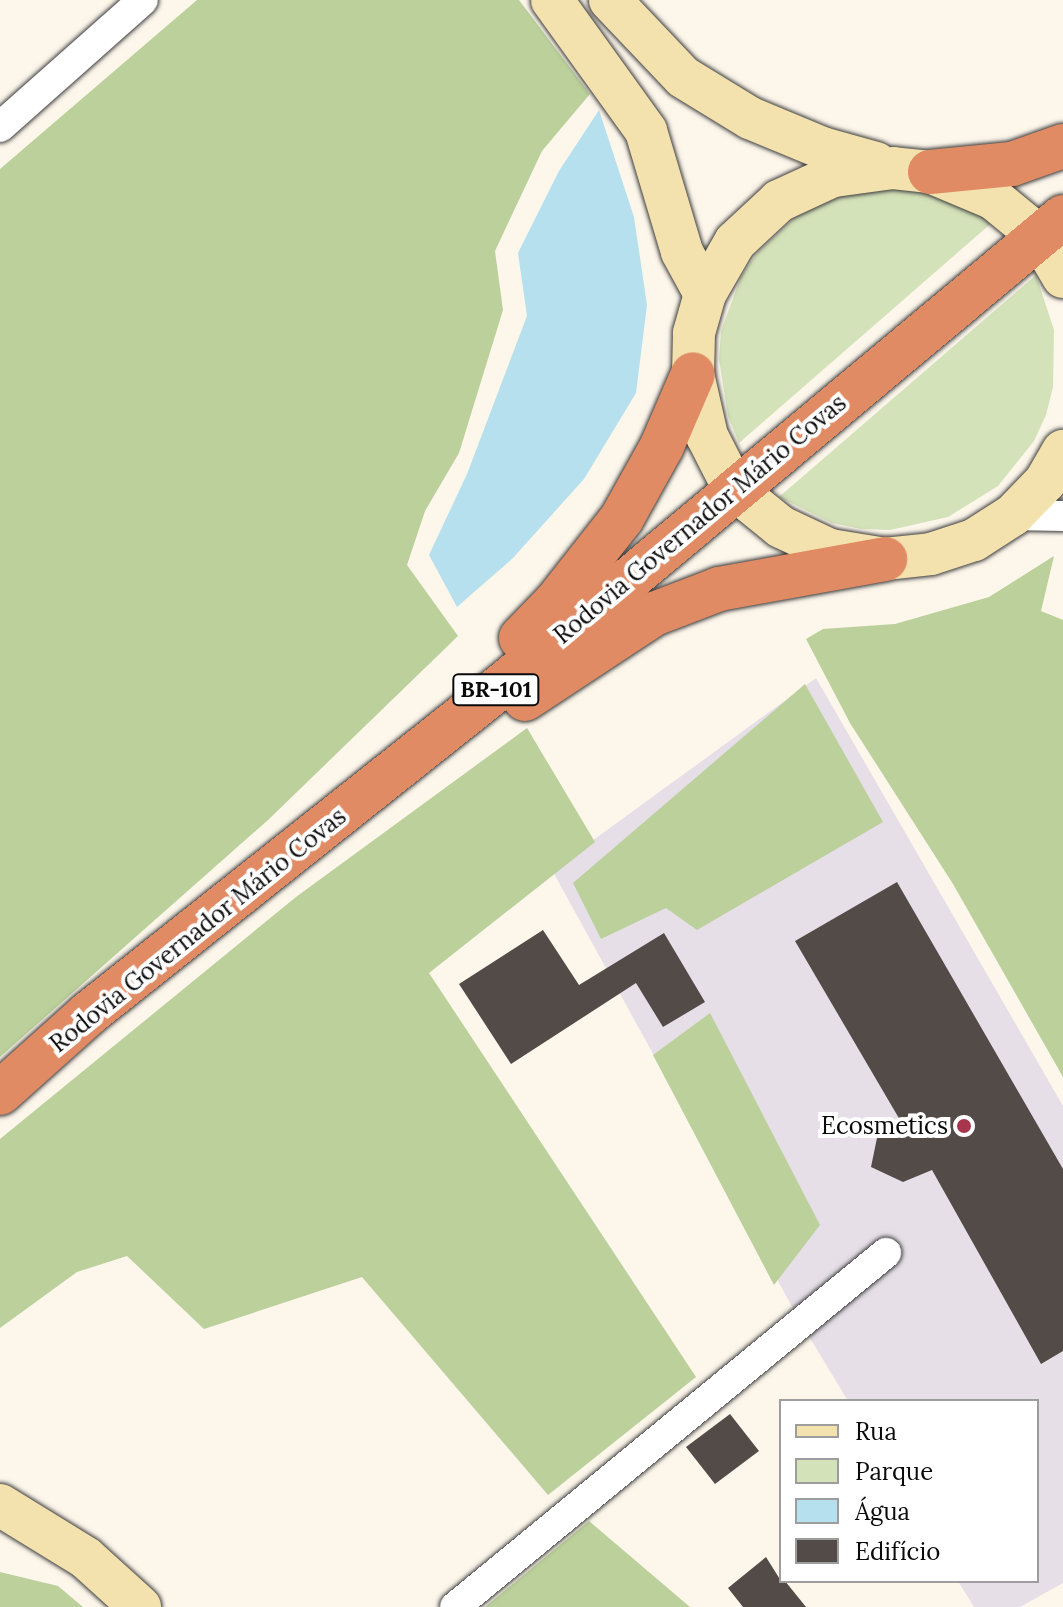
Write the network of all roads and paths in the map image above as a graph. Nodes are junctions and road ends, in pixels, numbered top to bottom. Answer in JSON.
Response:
{"nodes":[{"id":1,"x":143,"y":0,"type":"edge"},
{"id":2,"x":552,"y":0,"type":"edge"},
{"id":3,"x":610,"y":0,"type":"edge"},
{"id":4,"x":0,"y":127,"type":"edge"},
{"id":5,"x":1063,"y":146,"type":"edge"},
{"id":6,"x":912,"y":170,"type":"junction"},
{"id":7,"x":1051,"y":226,"type":"edge"},
{"id":8,"x":1063,"y":277,"type":"edge"},
{"id":9,"x":705,"y":294,"type":"junction"},
{"id":10,"x":693,"y":374,"type":"junction"},
{"id":11,"x":1063,"y":451,"type":"edge"},
{"id":12,"x":734,"y":489,"type":"junction"},
{"id":13,"x":1013,"y":515,"type":"junction"},
{"id":14,"x":1063,"y":516,"type":"edge"},
{"id":15,"x":885,"y":559,"type":"junction"},
{"id":16,"x":254,"y":886,"type":"junction"},
{"id":17,"x":0,"y":1093,"type":"edge"},
{"id":18,"x":886,"y":1253,"type":"dead end"},
{"id":19,"x":0,"y":1505,"type":"edge"},
{"id":20,"x":140,"y":1607,"type":"edge"},
{"id":21,"x":455,"y":1607,"type":"edge"}],
"edges":[{"from":1,"to":4,"type":"street"},
{"from":2,"to":9,"type":"main road"},
{"from":3,"to":6,"type":"main road"},
{"from":5,"to":6,"type":"highway"},
{"from":6,"to":7,"type":"main road"},
{"from":6,"to":9,"type":"main road"},
{"from":7,"to":8,"type":"main road"},
{"from":7,"to":12,"type":"highway","name":"Rodovia Governador Mário Covas","number":"BR-101"},
{"from":9,"to":10,"type":"main road"},
{"from":10,"to":12,"type":"main road"},
{"from":10,"to":16,"type":"highway"},
{"from":11,"to":13,"type":"main road"},
{"from":12,"to":15,"type":"main road"},
{"from":12,"to":16,"type":"highway","name":"Rodovia Governador Mário Covas","number":"BR-101"},
{"from":13,"to":14,"type":"street"},
{"from":13,"to":15,"type":"main road"},
{"from":15,"to":16,"type":"highway"},
{"from":16,"to":17,"type":"highway","name":"Rodovia Governador Mário Covas","number":"BR-101"},
{"from":18,"to":21,"type":"street"},
{"from":19,"to":20,"type":"main road"}]}
